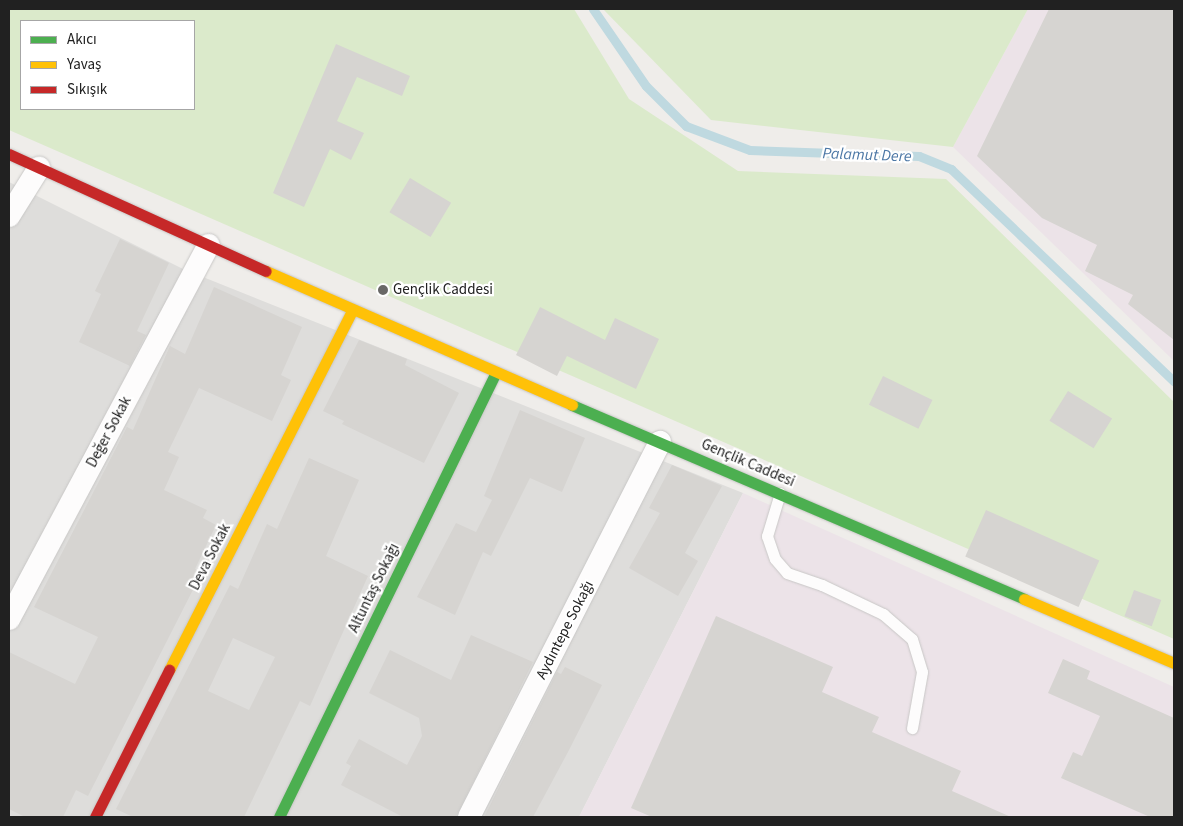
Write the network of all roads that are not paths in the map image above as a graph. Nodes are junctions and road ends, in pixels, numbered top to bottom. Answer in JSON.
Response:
{"nodes":[{"id":1,"x":9,"y":154,"type":"edge"},
{"id":2,"x":39,"y":168,"type":"junction"},
{"id":3,"x":9,"y":216,"type":"edge"},
{"id":4,"x":209,"y":245,"type":"junction"},
{"id":5,"x":352,"y":311,"type":"junction"},
{"id":6,"x":496,"y":372,"type":"junction"},
{"id":7,"x":660,"y":442,"type":"junction"},
{"id":8,"x":780,"y":493,"type":"junction"},
{"id":9,"x":9,"y":619,"type":"edge"},
{"id":10,"x":1174,"y":663,"type":"edge"},
{"id":11,"x":912,"y":728,"type":"dead end"},
{"id":12,"x":95,"y":817,"type":"edge"},
{"id":13,"x":279,"y":817,"type":"edge"},
{"id":14,"x":468,"y":817,"type":"edge"}],
"edges":[{"from":1,"to":2,"type":"main road","name":"Gençlik Caddesi"},
{"from":2,"to":3,"type":"street"},
{"from":2,"to":4,"type":"main road","name":"Gençlik Caddesi"},
{"from":4,"to":5,"type":"main road","name":"Gençlik Caddesi"},
{"from":4,"to":9,"type":"street","name":"Değer Sokak"},
{"from":5,"to":6,"type":"main road","name":"Gençlik Caddesi"},
{"from":5,"to":12,"type":"main road","name":"Deva Sokak"},
{"from":6,"to":7,"type":"main road","name":"Gençlik Caddesi"},
{"from":6,"to":13,"type":"main road","name":"Altuntaş Sokağı"},
{"from":7,"to":8,"type":"main road","name":"Gençlik Caddesi"},
{"from":7,"to":14,"type":"street","name":"Aydıntepe Sokağı"},
{"from":8,"to":10,"type":"main road","name":"Gençlik Caddesi"},
{"from":8,"to":11,"type":"lane"}]}
